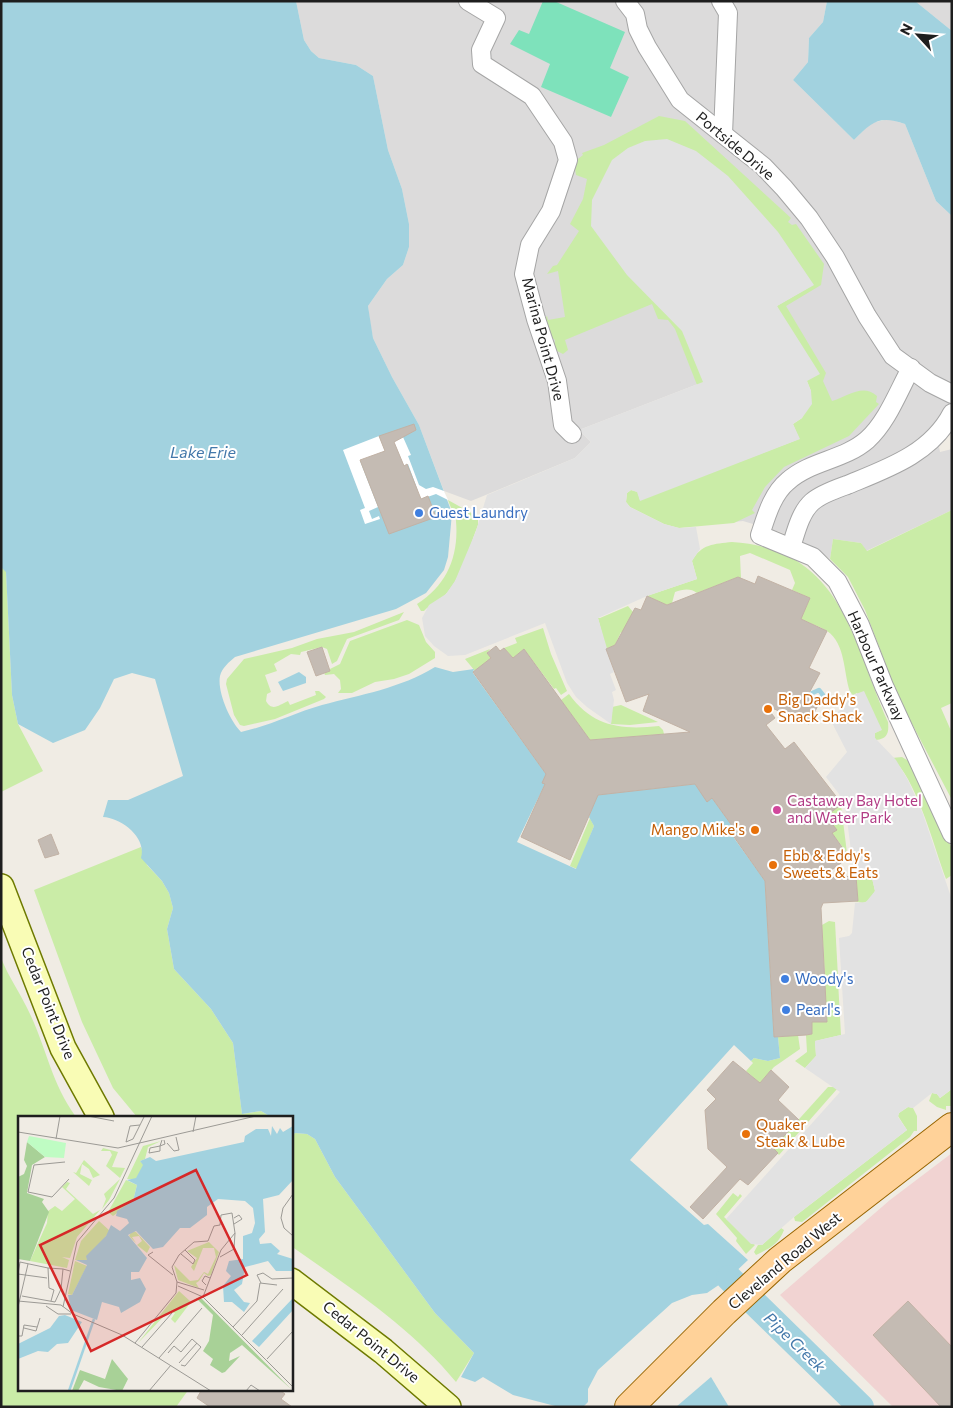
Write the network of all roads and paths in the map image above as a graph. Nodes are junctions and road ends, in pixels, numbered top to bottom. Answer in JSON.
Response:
{"nodes":[{"id":1,"x":468,"y":1,"type":"edge"},
{"id":2,"x":625,"y":1,"type":"edge"},
{"id":3,"x":721,"y":1,"type":"edge"},
{"id":4,"x":723,"y":134,"type":"junction"},
{"id":5,"x":911,"y":368,"type":"junction"},
{"id":6,"x":952,"y":394,"type":"edge"},
{"id":7,"x":952,"y":413,"type":"edge"},
{"id":8,"x":572,"y":434,"type":"dead end"},
{"id":9,"x":792,"y":547,"type":"junction"},
{"id":10,"x":952,"y":834,"type":"edge"},
{"id":11,"x":1,"y":887,"type":"edge"},
{"id":12,"x":99,"y":1116,"type":"edge"},
{"id":13,"x":952,"y":1127,"type":"edge"},
{"id":14,"x":292,"y":1282,"type":"edge"},
{"id":15,"x":448,"y":1407,"type":"edge"},
{"id":16,"x":628,"y":1407,"type":"edge"}],
"edges":[{"from":1,"to":8,"type":"street","name":"Marina Point Drive"},
{"from":2,"to":4,"type":"street","name":"Portside Drive"},
{"from":3,"to":4,"type":"street"},
{"from":4,"to":5,"type":"street","name":"Portside Drive"},
{"from":5,"to":6,"type":"street","name":"Portside Drive"},
{"from":5,"to":9,"type":"street","name":"Harbour Parkway"},
{"from":7,"to":9,"type":"street"},
{"from":9,"to":10,"type":"street","name":"Harbour Parkway"},
{"from":11,"to":12,"type":"main road","name":"Cedar Point Drive"},
{"from":13,"to":16,"type":"main road","name":"Cleveland Road West"},
{"from":14,"to":15,"type":"main road","name":"Cedar Point Drive"}]}
